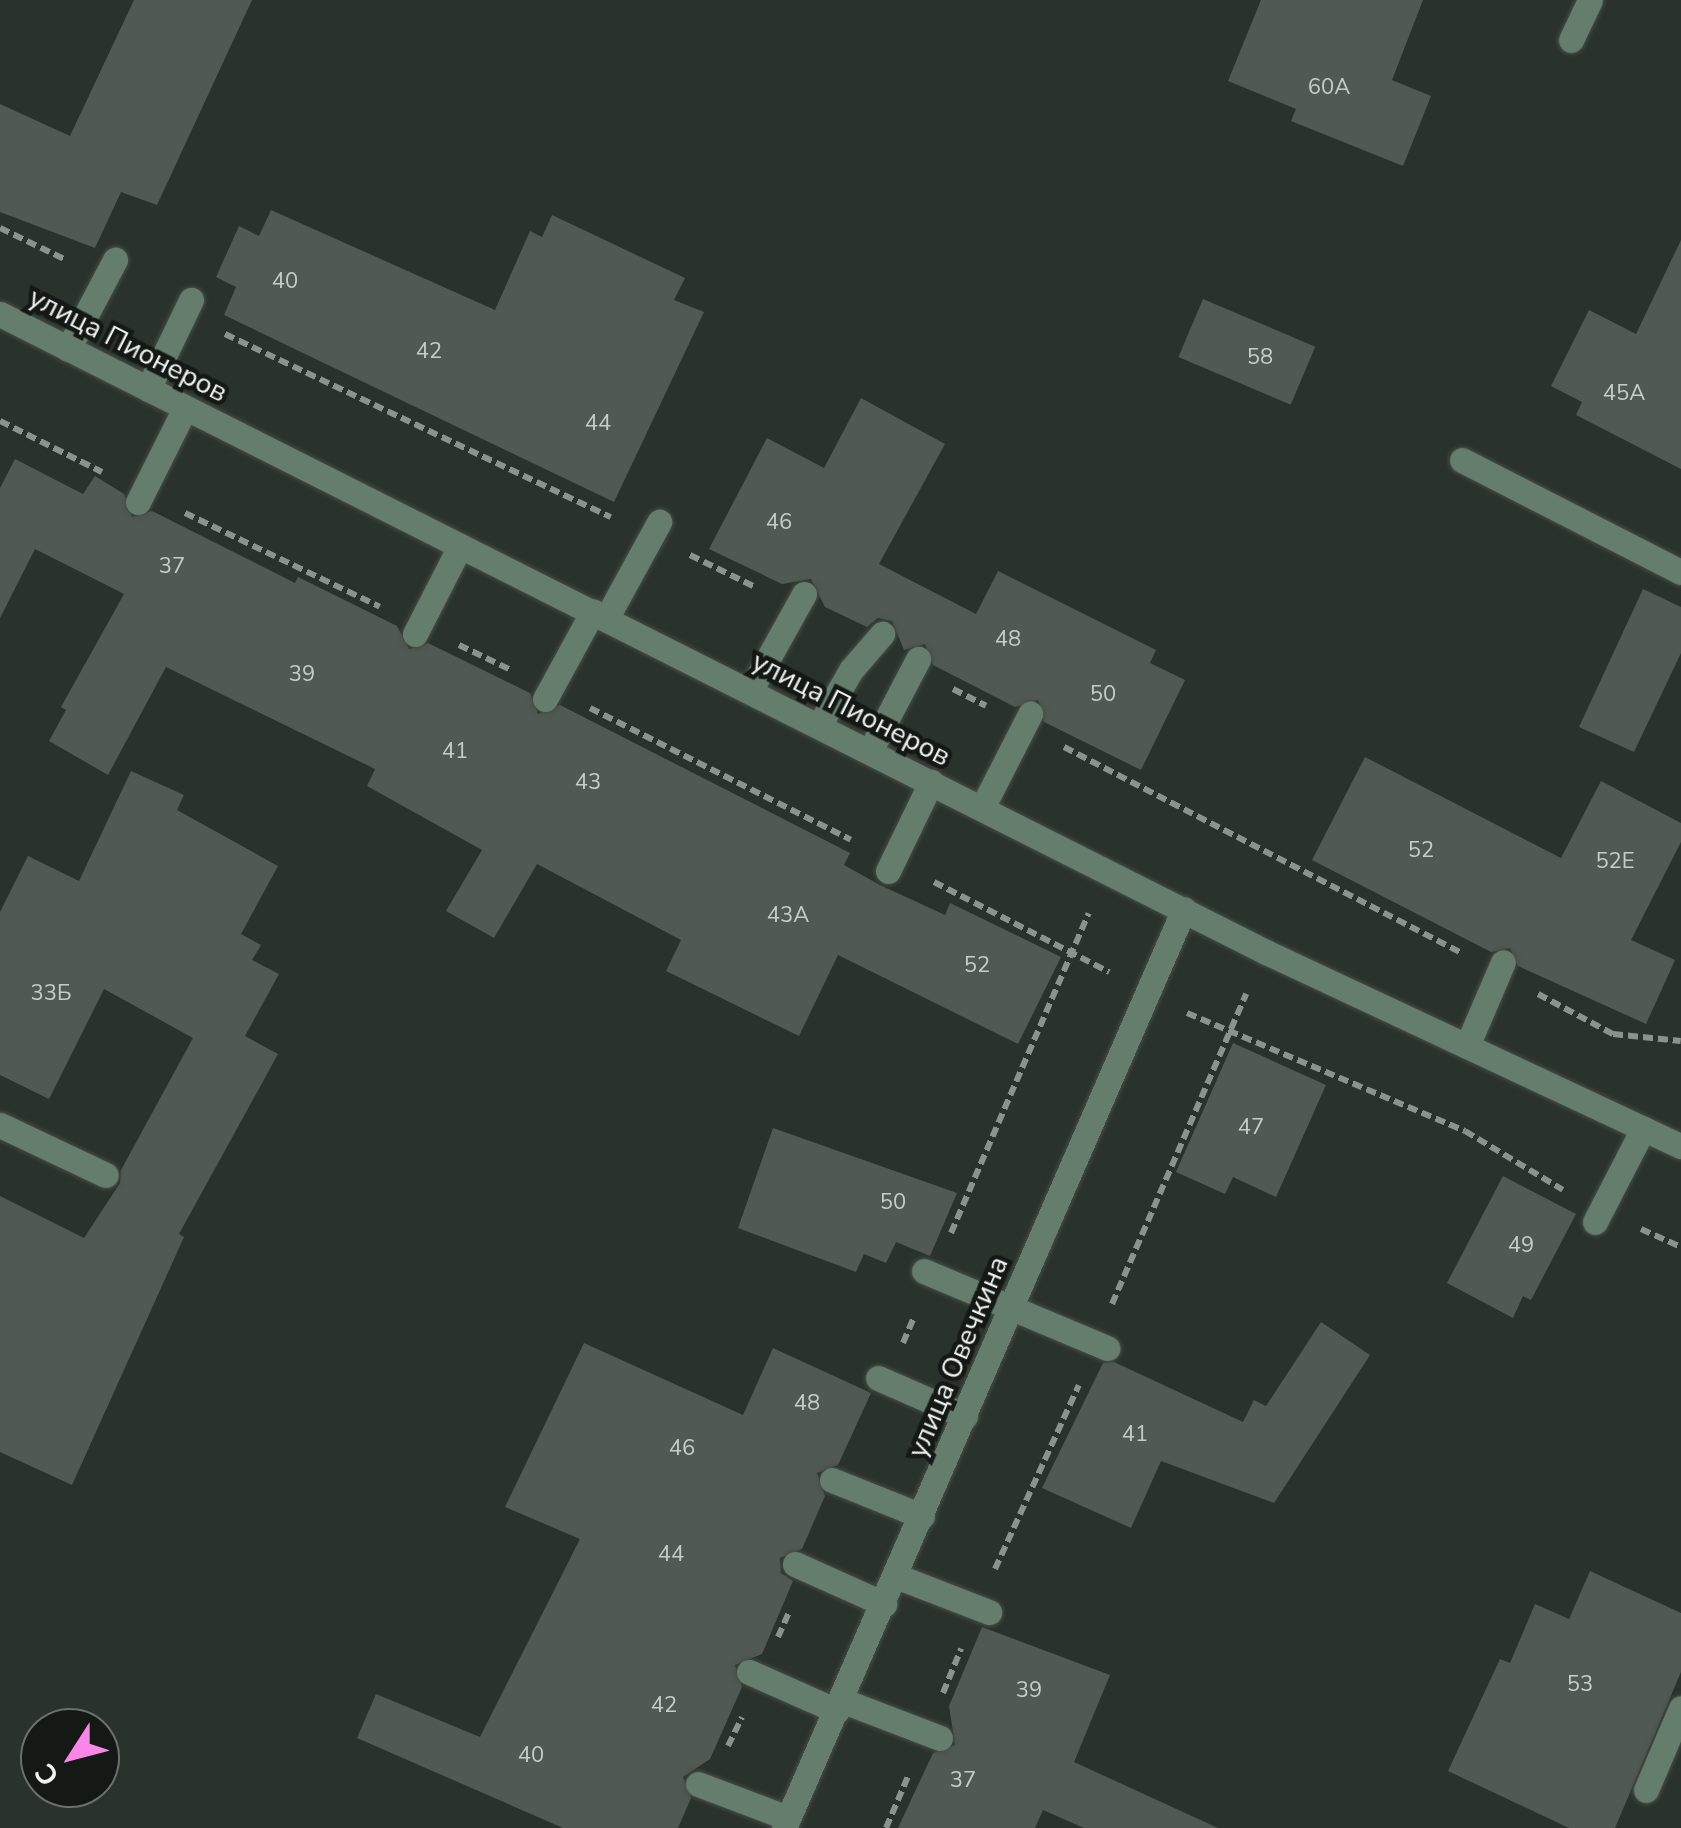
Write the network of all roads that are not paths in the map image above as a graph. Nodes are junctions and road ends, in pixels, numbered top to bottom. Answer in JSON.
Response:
{"nodes":[{"id":1,"x":1590,"y":0,"type":"edge"},
{"id":2,"x":1571,"y":40,"type":"dead end"},
{"id":3,"x":115,"y":260,"type":"dead end"},
{"id":4,"x":192,"y":300,"type":"dead end"},
{"id":5,"x":0,"y":314,"type":"edge"},
{"id":6,"x":68,"y":349,"type":"junction"},
{"id":7,"x":148,"y":389,"type":"junction"},
{"id":8,"x":185,"y":408,"type":"junction"},
{"id":9,"x":1462,"y":460,"type":"dead end"},
{"id":10,"x":140,"y":498,"type":"road end"},
{"id":11,"x":658,"y":522,"type":"dead end"},
{"id":12,"x":460,"y":546,"type":"junction"},
{"id":13,"x":1681,"y":572,"type":"edge"},
{"id":14,"x":804,"y":594,"type":"dead end"},
{"id":15,"x":600,"y":615,"type":"junction"},
{"id":16,"x":417,"y":630,"type":"road end"},
{"id":17,"x":882,"y":634,"type":"dead end"},
{"id":18,"x":918,"y":659,"type":"dead end"},
{"id":19,"x":750,"y":691,"type":"junction"},
{"id":20,"x":548,"y":694,"type":"road end"},
{"id":21,"x":1030,"y":714,"type":"dead end"},
{"id":22,"x":819,"y":726,"type":"junction"},
{"id":23,"x":870,"y":752,"type":"junction"},
{"id":24,"x":931,"y":782,"type":"junction"},
{"id":25,"x":982,"y":808,"type":"junction"},
{"id":26,"x":891,"y":866,"type":"road end"},
{"id":27,"x":1184,"y":909,"type":"junction"},
{"id":28,"x":1502,"y":962,"type":"dead end"},
{"id":29,"x":1467,"y":1046,"type":"junction"},
{"id":30,"x":0,"y":1125,"type":"edge"},
{"id":31,"x":1643,"y":1128,"type":"junction"},
{"id":32,"x":1681,"y":1146,"type":"edge"},
{"id":33,"x":106,"y":1175,"type":"dead end"},
{"id":34,"x":1598,"y":1216,"type":"road end"},
{"id":35,"x":924,"y":1271,"type":"dead end"},
{"id":36,"x":1011,"y":1309,"type":"junction"},
{"id":37,"x":1107,"y":1348,"type":"dead end"},
{"id":38,"x":878,"y":1378,"type":"dead end"},
{"id":39,"x":965,"y":1416,"type":"junction"},
{"id":40,"x":832,"y":1480,"type":"dead end"},
{"id":41,"x":922,"y":1516,"type":"junction"},
{"id":42,"x":795,"y":1564,"type":"dead end"},
{"id":43,"x":896,"y":1576,"type":"junction"},
{"id":44,"x":884,"y":1604,"type":"junction"},
{"id":45,"x":989,"y":1612,"type":"dead end"},
{"id":46,"x":749,"y":1672,"type":"dead end"},
{"id":47,"x":839,"y":1706,"type":"junction"},
{"id":48,"x":1681,"y":1708,"type":"edge"},
{"id":49,"x":940,"y":1738,"type":"dead end"},
{"id":50,"x":698,"y":1784,"type":"dead end"},
{"id":51,"x":1646,"y":1790,"type":"dead end"},
{"id":52,"x":786,"y":1823,"type":"edge"}],
"edges":[{"from":1,"to":2,"type":"street"},
{"from":3,"to":6,"type":"street"},
{"from":4,"to":7,"type":"street"},
{"from":5,"to":6,"type":"street","name":"улица Пионеров"},
{"from":6,"to":7,"type":"street","name":"улица Пионеров"},
{"from":7,"to":8,"type":"street","name":"улица Пионеров"},
{"from":8,"to":10,"type":"street"},
{"from":8,"to":12,"type":"street","name":"улица Пионеров"},
{"from":9,"to":13,"type":"street"},
{"from":11,"to":15,"type":"street"},
{"from":12,"to":15,"type":"street","name":"улица Пионеров"},
{"from":12,"to":16,"type":"street"},
{"from":14,"to":19,"type":"street"},
{"from":15,"to":19,"type":"street","name":"улица Пионеров"},
{"from":15,"to":20,"type":"street"},
{"from":17,"to":22,"type":"street"},
{"from":18,"to":23,"type":"street"},
{"from":19,"to":22,"type":"street","name":"улица Пионеров"},
{"from":21,"to":25,"type":"street"},
{"from":22,"to":23,"type":"street","name":"улица Пионеров"},
{"from":23,"to":24,"type":"street","name":"улица Пионеров"},
{"from":24,"to":25,"type":"street","name":"улица Пионеров"},
{"from":24,"to":26,"type":"street"},
{"from":25,"to":27,"type":"street","name":"улица Пионеров"},
{"from":27,"to":29,"type":"street","name":"улица Пионеров"},
{"from":27,"to":36,"type":"street","name":"улица Овечкина"},
{"from":28,"to":29,"type":"street"},
{"from":29,"to":31,"type":"street","name":"улица Пионеров"},
{"from":30,"to":33,"type":"street"},
{"from":31,"to":32,"type":"street","name":"улица Пионеров"},
{"from":31,"to":34,"type":"street"},
{"from":35,"to":36,"type":"street"},
{"from":36,"to":37,"type":"street"},
{"from":36,"to":39,"type":"street","name":"улица Овечкина"},
{"from":38,"to":39,"type":"street"},
{"from":39,"to":41,"type":"street","name":"улица Овечкина"},
{"from":40,"to":41,"type":"street"},
{"from":41,"to":43,"type":"street","name":"улица Овечкина"},
{"from":42,"to":44,"type":"street"},
{"from":43,"to":44,"type":"street","name":"улица Овечкина"},
{"from":43,"to":45,"type":"street"},
{"from":44,"to":47,"type":"street","name":"улица Овечкина"},
{"from":46,"to":47,"type":"street"},
{"from":47,"to":49,"type":"street"},
{"from":47,"to":52,"type":"street","name":"улица Овечкина"},
{"from":48,"to":51,"type":"street"},
{"from":50,"to":52,"type":"street"}]}
